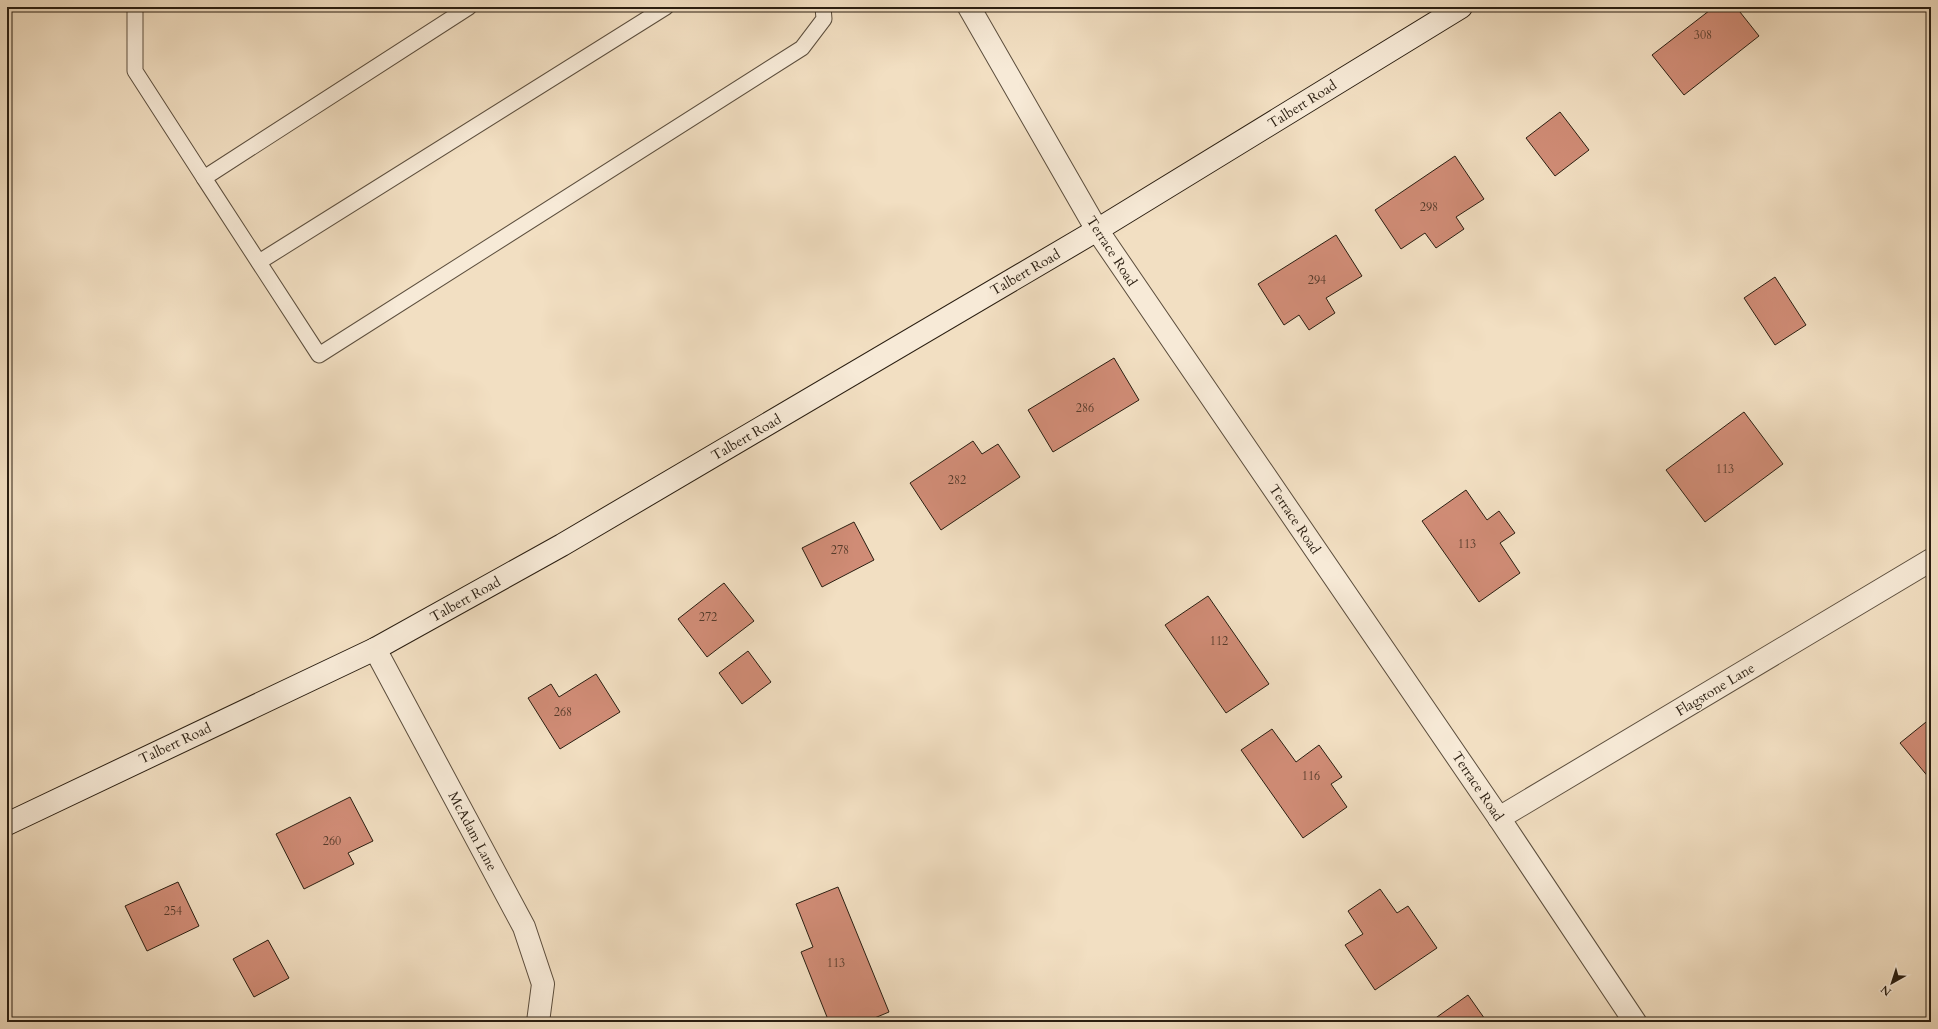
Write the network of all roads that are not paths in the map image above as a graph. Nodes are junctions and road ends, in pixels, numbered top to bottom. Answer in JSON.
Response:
{"nodes":[{"id":1,"x":135,"y":7,"type":"edge"},
{"id":2,"x":469,"y":7,"type":"edge"},
{"id":3,"x":666,"y":7,"type":"edge"},
{"id":4,"x":823,"y":7,"type":"edge"},
{"id":5,"x":969,"y":7,"type":"edge"},
{"id":6,"x":1461,"y":7,"type":"edge"},
{"id":7,"x":204,"y":178,"type":"junction"},
{"id":8,"x":1097,"y":230,"type":"junction"},
{"id":9,"x":259,"y":262,"type":"junction"},
{"id":10,"x":1931,"y":560,"type":"edge"},
{"id":11,"x":375,"y":649,"type":"junction"},
{"id":12,"x":1499,"y":818,"type":"junction"},
{"id":13,"x":7,"y":824,"type":"edge"},
{"id":14,"x":538,"y":1022,"type":"edge"},
{"id":15,"x":1635,"y":1022,"type":"edge"}],
"edges":[{"from":1,"to":7,"type":"lane"},
{"from":2,"to":7,"type":"lane"},
{"from":3,"to":9,"type":"lane"},
{"from":4,"to":9,"type":"lane"},
{"from":5,"to":8,"type":"street","name":"Terrace Road"},
{"from":6,"to":8,"type":"street","name":"Talbert Road"},
{"from":7,"to":9,"type":"lane"},
{"from":8,"to":11,"type":"street","name":"Talbert Road"},
{"from":8,"to":12,"type":"street","name":"Terrace Road"},
{"from":10,"to":12,"type":"street","name":"Flagstone Lane"},
{"from":11,"to":13,"type":"street","name":"Talbert Road"},
{"from":11,"to":14,"type":"street","name":"McAdam Lane"},
{"from":12,"to":15,"type":"street","name":"Terrace Road"}]}
